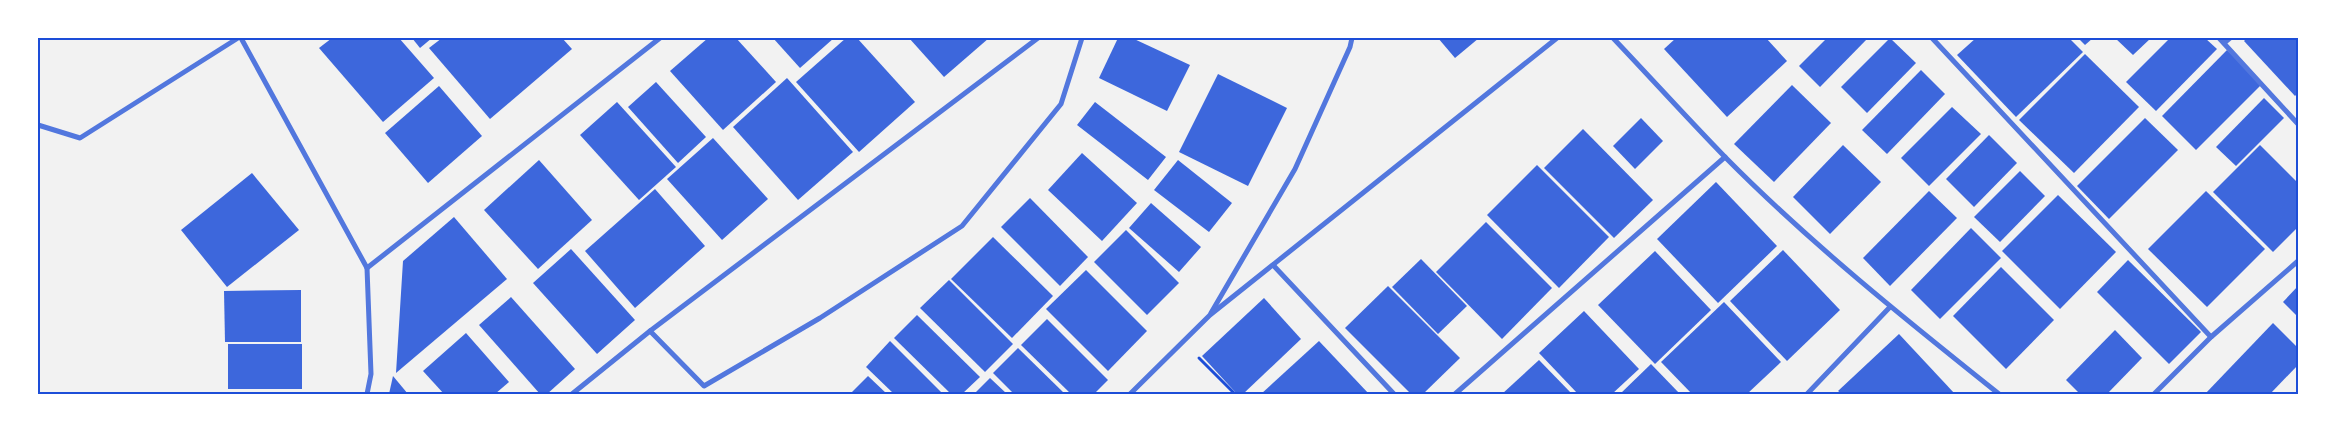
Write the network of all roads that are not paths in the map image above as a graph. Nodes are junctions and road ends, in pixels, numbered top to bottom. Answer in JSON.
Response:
{"nodes":[{"id":1,"x":240,"y":38,"type":"edge"},
{"id":2,"x":660,"y":38,"type":"edge"},
{"id":3,"x":1038,"y":38,"type":"edge"},
{"id":4,"x":1082,"y":38,"type":"edge"},
{"id":5,"x":1352,"y":38,"type":"edge"},
{"id":6,"x":1557,"y":38,"type":"edge"},
{"id":7,"x":1613,"y":38,"type":"edge"},
{"id":8,"x":1932,"y":38,"type":"edge"},
{"id":9,"x":2218,"y":38,"type":"edge"},
{"id":10,"x":2230,"y":38,"type":"edge"},
{"id":11,"x":2224,"y":43,"type":"junction"},
{"id":12,"x":2298,"y":124,"type":"edge"},
{"id":13,"x":38,"y":125,"type":"edge"},
{"id":14,"x":1725,"y":157,"type":"junction"},
{"id":15,"x":2298,"y":261,"type":"edge"},
{"id":16,"x":1273,"y":265,"type":"junction"},
{"id":17,"x":367,"y":268,"type":"junction"},
{"id":18,"x":1890,"y":307,"type":"junction"},
{"id":19,"x":1210,"y":315,"type":"junction"},
{"id":20,"x":650,"y":331,"type":"junction"},
{"id":21,"x":2211,"y":337,"type":"junction"},
{"id":22,"x":367,"y":394,"type":"edge"},
{"id":23,"x":572,"y":394,"type":"edge"},
{"id":24,"x":1130,"y":394,"type":"edge"},
{"id":25,"x":1394,"y":394,"type":"edge"},
{"id":26,"x":1455,"y":394,"type":"edge"},
{"id":27,"x":1807,"y":394,"type":"edge"},
{"id":28,"x":1999,"y":394,"type":"edge"},
{"id":29,"x":2154,"y":394,"type":"edge"}],
"edges":[{"from":1,"to":13,"type":"street"},
{"from":1,"to":17,"type":"street"},
{"from":2,"to":17,"type":"street"},
{"from":3,"to":20,"type":"street"},
{"from":4,"to":20,"type":"street"},
{"from":5,"to":19,"type":"street"},
{"from":6,"to":16,"type":"street"},
{"from":7,"to":14,"type":"street"},
{"from":8,"to":21,"type":"street"},
{"from":9,"to":11,"type":"street"},
{"from":10,"to":11,"type":"street"},
{"from":11,"to":12,"type":"street"},
{"from":14,"to":18,"type":"street"},
{"from":14,"to":26,"type":"street"},
{"from":15,"to":21,"type":"street"},
{"from":16,"to":19,"type":"street"},
{"from":16,"to":25,"type":"street"},
{"from":17,"to":22,"type":"street"},
{"from":18,"to":27,"type":"street"},
{"from":18,"to":28,"type":"street"},
{"from":19,"to":24,"type":"street"},
{"from":20,"to":23,"type":"street"},
{"from":21,"to":29,"type":"street"}]}
